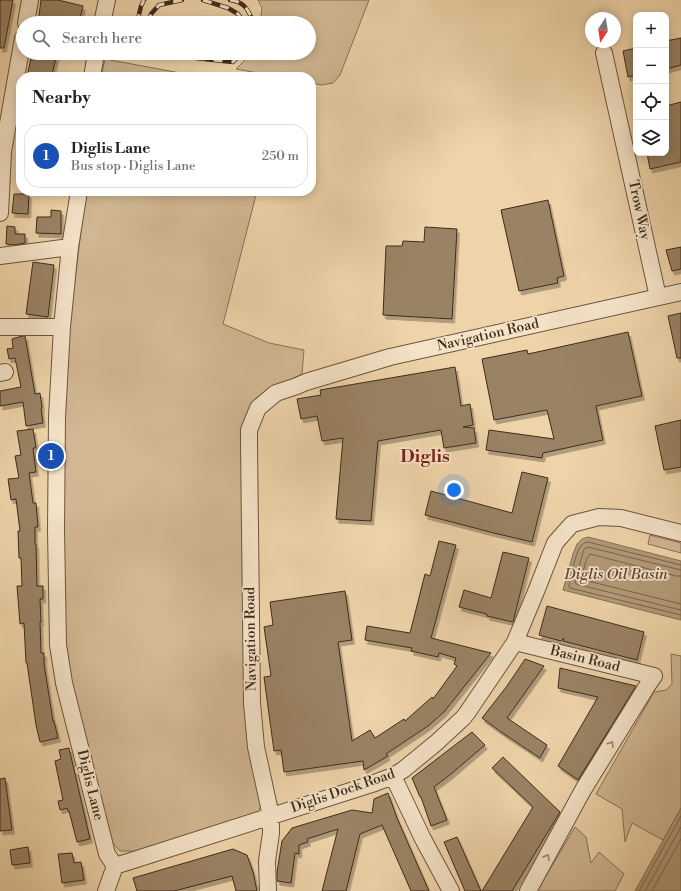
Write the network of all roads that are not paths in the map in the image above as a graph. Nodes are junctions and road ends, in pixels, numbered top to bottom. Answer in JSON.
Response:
{"nodes":[{"id":1,"x":30,"y":0,"type":"edge"},
{"id":2,"x":107,"y":0,"type":"edge"},
{"id":3,"x":27,"y":16,"type":"edge"},
{"id":4,"x":104,"y":16,"type":"edge"},
{"id":5,"x":604,"y":53,"type":"dead end"},
{"id":6,"x":19,"y":60,"type":"edge"},
{"id":7,"x":95,"y":60,"type":"edge"},
{"id":8,"x":17,"y":72,"type":"edge"},
{"id":9,"x":93,"y":72,"type":"edge"},
{"id":10,"x":16,"y":78,"type":"edge"},
{"id":11,"x":78,"y":196,"type":"edge"},
{"id":12,"x":0,"y":213,"type":"edge"},
{"id":13,"x":70,"y":247,"type":"junction"},
{"id":14,"x":0,"y":256,"type":"edge"},
{"id":15,"x":681,"y":292,"type":"edge"},
{"id":16,"x":658,"y":297,"type":"junction"},
{"id":17,"x":0,"y":327,"type":"edge"},
{"id":18,"x":62,"y":327,"type":"junction"},
{"id":19,"x":681,"y":533,"type":"edge"},
{"id":20,"x":515,"y":642,"type":"junction"},
{"id":21,"x":393,"y":776,"type":"junction"},
{"id":22,"x":271,"y":816,"type":"junction"},
{"id":23,"x":115,"y":866,"type":"junction"},
{"id":24,"x":106,"y":891,"type":"edge"},
{"id":25,"x":268,"y":891,"type":"edge"},
{"id":26,"x":451,"y":891,"type":"edge"},
{"id":27,"x":528,"y":891,"type":"edge"}],
"edges":[{"from":1,"to":3,"type":"street"},
{"from":2,"to":4,"type":"street"},
{"from":5,"to":16,"type":"street","name":"Trow Way"},
{"from":6,"to":8,"type":"street"},
{"from":7,"to":9,"type":"street"},
{"from":10,"to":12,"type":"street"},
{"from":11,"to":13,"type":"street","name":"Diglis Lane"},
{"from":13,"to":14,"type":"street"},
{"from":13,"to":18,"type":"street","name":"Diglis Lane"},
{"from":15,"to":16,"type":"street","name":"Navigation Road"},
{"from":16,"to":22,"type":"street","name":"Navigation Road"},
{"from":17,"to":18,"type":"street"},
{"from":18,"to":23,"type":"street","name":"Diglis Lane"},
{"from":19,"to":20,"type":"street","name":"Diglis Dock Road"},
{"from":20,"to":21,"type":"street","name":"Diglis Dock Road"},
{"from":27,"to":20,"type":"street","name":"Basin Road","one_way":true},
{"from":21,"to":22,"type":"street","name":"Diglis Dock Road"},
{"from":21,"to":26,"type":"street"},
{"from":22,"to":23,"type":"street","name":"Diglis Dock Road"},
{"from":22,"to":25,"type":"street"},
{"from":23,"to":24,"type":"street"}]}
